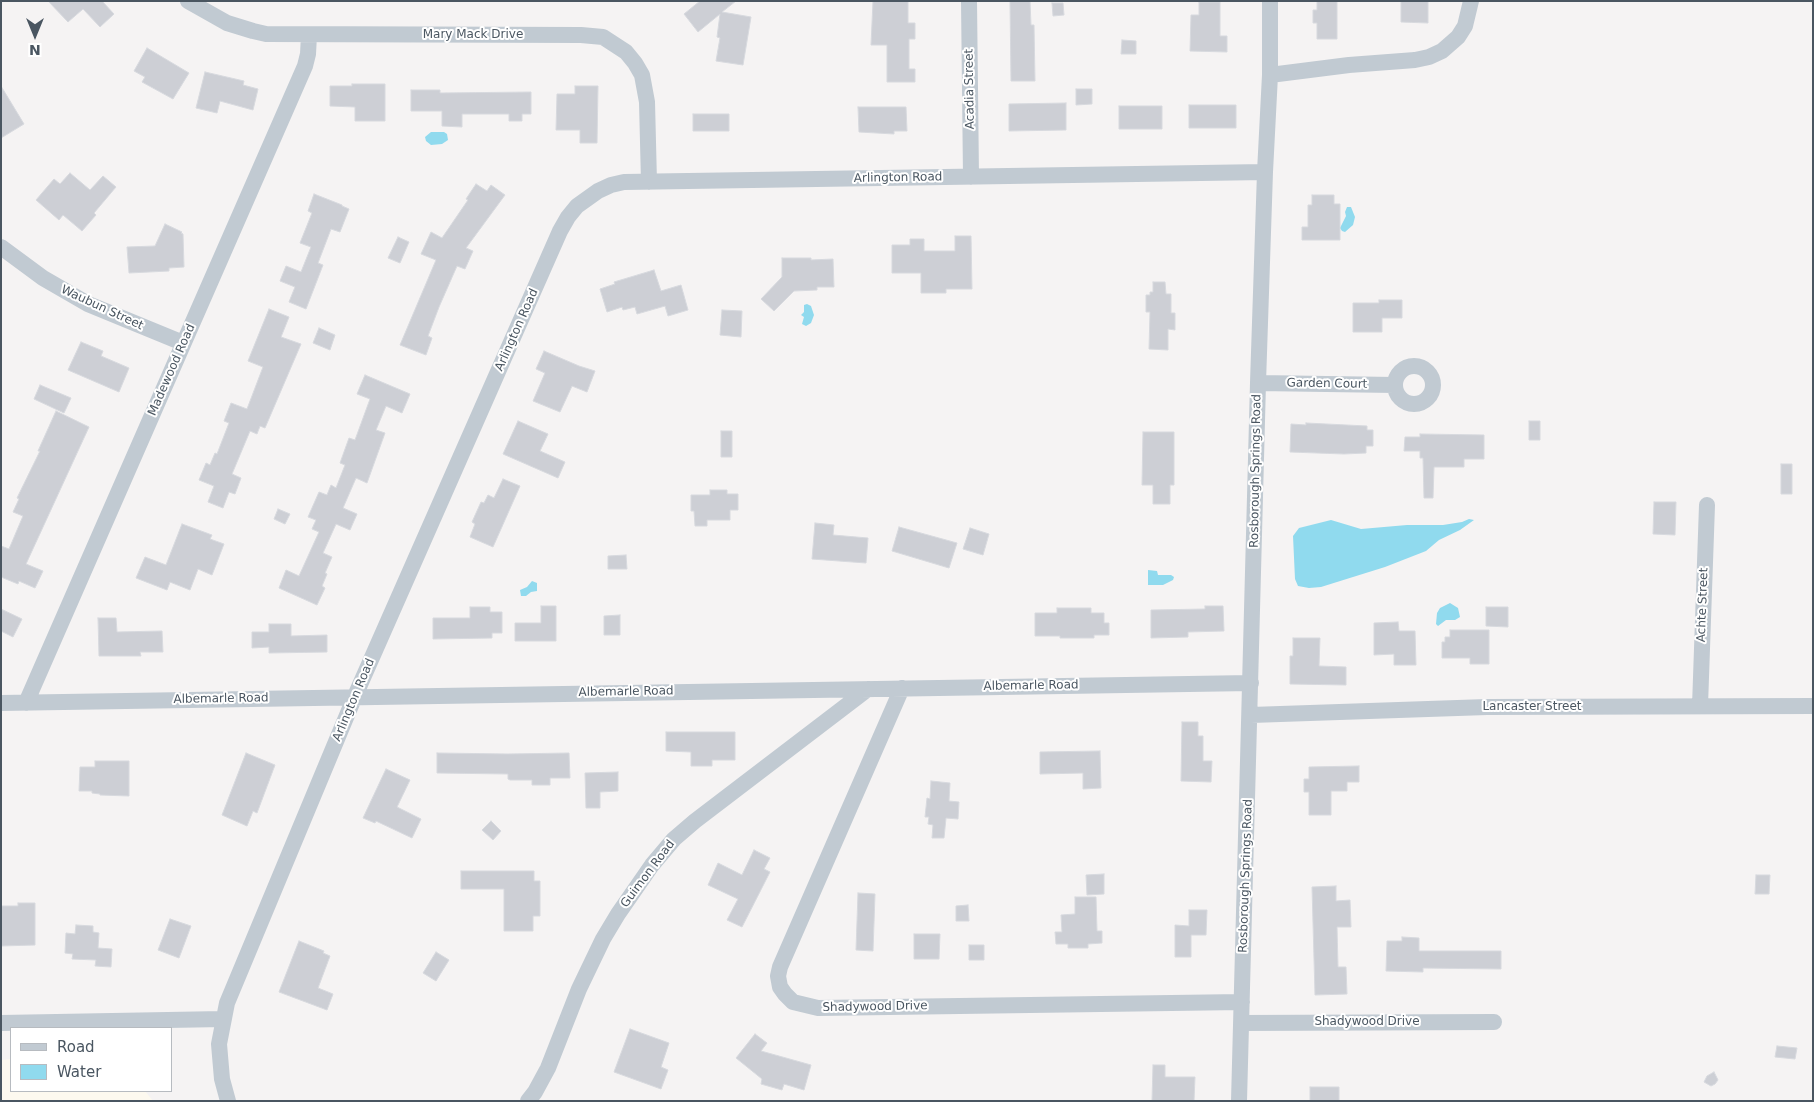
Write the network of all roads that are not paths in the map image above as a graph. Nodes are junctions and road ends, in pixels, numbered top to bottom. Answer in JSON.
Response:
{"nodes":[{"id":1,"x":188,"y":1,"type":"edge"},
{"id":2,"x":968,"y":1,"type":"edge"},
{"id":3,"x":1270,"y":1,"type":"edge"},
{"id":4,"x":1472,"y":1,"type":"edge"},
{"id":5,"x":310,"y":35,"type":"junction"},
{"id":6,"x":1270,"y":75,"type":"junction"},
{"id":7,"x":1265,"y":172,"type":"junction"},
{"id":8,"x":971,"y":177,"type":"junction"},
{"id":9,"x":650,"y":182,"type":"junction"},
{"id":10,"x":1,"y":247,"type":"edge"},
{"id":11,"x":184,"y":343,"type":"junction"},
{"id":12,"x":1258,"y":383,"type":"junction"},
{"id":13,"x":1395,"y":385,"type":"dead end"},
{"id":14,"x":1707,"y":505,"type":"dead end"},
{"id":15,"x":1251,"y":683,"type":"junction"},
{"id":16,"x":902,"y":688,"type":"junction"},
{"id":17,"x":868,"y":689,"type":"junction"},
{"id":18,"x":355,"y":696,"type":"junction"},
{"id":19,"x":26,"y":702,"type":"junction"},
{"id":20,"x":1,"y":703,"type":"edge"},
{"id":21,"x":1700,"y":706,"type":"junction"},
{"id":22,"x":1813,"y":706,"type":"edge"},
{"id":23,"x":1250,"y":715,"type":"junction"},
{"id":24,"x":1242,"y":1002,"type":"junction"},
{"id":25,"x":223,"y":1019,"type":"junction"},
{"id":26,"x":1494,"y":1022,"type":"dead end"},
{"id":27,"x":1,"y":1023,"type":"edge"},
{"id":28,"x":1241,"y":1023,"type":"junction"},
{"id":29,"x":228,"y":1101,"type":"edge"},
{"id":30,"x":528,"y":1101,"type":"edge"},
{"id":31,"x":1239,"y":1101,"type":"edge"}],
"edges":[{"from":1,"to":5,"type":"street","name":"Mary Mack Drive"},
{"from":2,"to":8,"type":"street","name":"Acadia Street"},
{"from":3,"to":6,"type":"street","name":"Rosborough Springs Road"},
{"from":4,"to":6,"type":"street"},
{"from":5,"to":9,"type":"street","name":"Mary Mack Drive"},
{"from":5,"to":11,"type":"street","name":"Madewood Road"},
{"from":6,"to":7,"type":"street","name":"Rosborough Springs Road"},
{"from":7,"to":8,"type":"street","name":"Arlington Road"},
{"from":7,"to":12,"type":"street","name":"Rosborough Springs Road"},
{"from":8,"to":9,"type":"street","name":"Arlington Road"},
{"from":9,"to":18,"type":"street","name":"Arlington Road"},
{"from":10,"to":11,"type":"street","name":"Waubun Street"},
{"from":11,"to":19,"type":"street","name":"Madewood Road"},
{"from":12,"to":13,"type":"street","name":"Garden Court"},
{"from":12,"to":15,"type":"street","name":"Rosborough Springs Road"},
{"from":14,"to":21,"type":"street","name":"Achte Street"},
{"from":15,"to":16,"type":"street","name":"Albemarle Road"},
{"from":15,"to":23,"type":"street","name":"Rosborough Springs Road"},
{"from":16,"to":17,"type":"street","name":"Albemarle Road"},
{"from":16,"to":24,"type":"street","name":"Shadywood Drive"},
{"from":17,"to":18,"type":"street","name":"Albemarle Road"},
{"from":17,"to":30,"type":"street","name":"Guimon Road"},
{"from":18,"to":19,"type":"street","name":"Albemarle Road"},
{"from":18,"to":25,"type":"street","name":"Arlington Road"},
{"from":19,"to":20,"type":"street","name":"Albemarle Road"},
{"from":21,"to":22,"type":"street","name":"Lancaster Street"},
{"from":21,"to":23,"type":"street","name":"Lancaster Street"},
{"from":23,"to":24,"type":"street","name":"Rosborough Springs Road"},
{"from":24,"to":28,"type":"street","name":"Rosborough Springs Road"},
{"from":25,"to":27,"type":"street"},
{"from":25,"to":29,"type":"street","name":"Arlington Road"},
{"from":26,"to":28,"type":"street","name":"Shadywood Drive"},
{"from":28,"to":31,"type":"street","name":"Rosborough Springs Road"}]}
